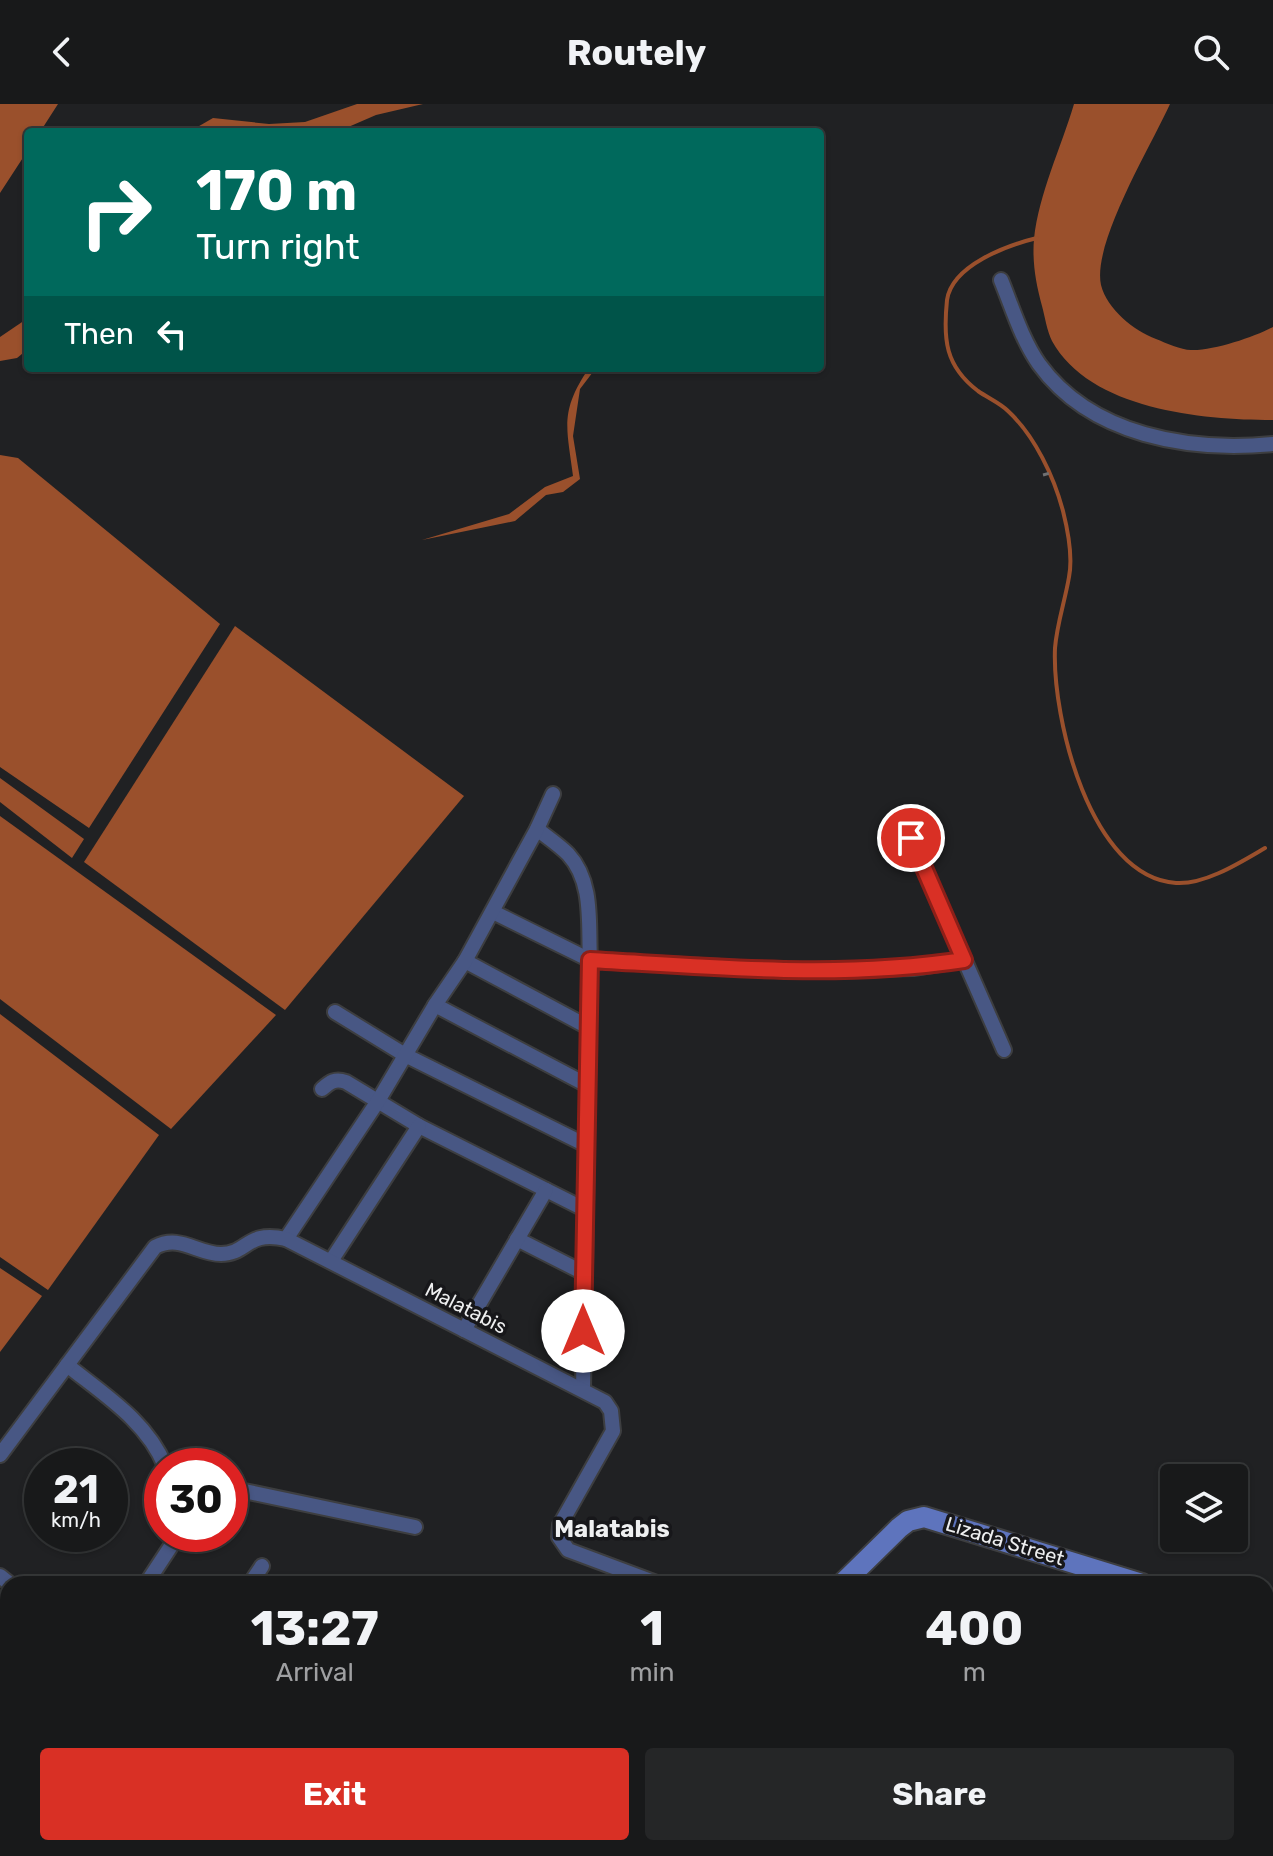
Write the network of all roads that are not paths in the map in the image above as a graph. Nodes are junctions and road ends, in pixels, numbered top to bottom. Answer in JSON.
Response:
{"nodes":[{"id":1,"x":1001,"y":280,"type":"dead end"},
{"id":2,"x":1273,"y":444,"type":"edge"},
{"id":3,"x":553,"y":794,"type":"dead end"},
{"id":4,"x":537,"y":829,"type":"junction"},
{"id":5,"x":911,"y":838,"type":"dead end"},
{"id":6,"x":493,"y":912,"type":"junction"},
{"id":7,"x":590,"y":960,"type":"junction"},
{"id":8,"x":964,"y":960,"type":"junction"},
{"id":9,"x":465,"y":961,"type":"junction"},
{"id":10,"x":435,"y":1005,"type":"junction"},
{"id":11,"x":335,"y":1012,"type":"dead end"},
{"id":12,"x":588,"y":1027,"type":"junction"},
{"id":13,"x":1004,"y":1050,"type":"dead end"},
{"id":14,"x":405,"y":1055,"type":"junction"},
{"id":15,"x":587,"y":1085,"type":"junction"},
{"id":16,"x":322,"y":1089,"type":"dead end"},
{"id":17,"x":378,"y":1101,"type":"junction"},
{"id":18,"x":419,"y":1126,"type":"junction"},
{"id":19,"x":586,"y":1145,"type":"junction"},
{"id":20,"x":546,"y":1190,"type":"junction"},
{"id":21,"x":584,"y":1209,"type":"junction"},
{"id":22,"x":286,"y":1239,"type":"junction"},
{"id":23,"x":517,"y":1239,"type":"junction"},
{"id":24,"x":331,"y":1261,"type":"junction"},
{"id":25,"x":584,"y":1273,"type":"junction"},
{"id":26,"x":464,"y":1330,"type":"junction"},
{"id":27,"x":67,"y":1365,"type":"junction"},
{"id":28,"x":583,"y":1390,"type":"junction"},
{"id":29,"x":158,"y":1448,"type":"edge"},
{"id":30,"x":0,"y":1455,"type":"edge"},
{"id":31,"x":248,"y":1492,"type":"edge"},
{"id":32,"x":415,"y":1527,"type":"dead end"},
{"id":33,"x":167,"y":1552,"type":"edge"},
{"id":34,"x":262,"y":1566,"type":"dead end"},
{"id":35,"x":151,"y":1576,"type":"edge"},
{"id":36,"x":255,"y":1576,"type":"edge"},
{"id":37,"x":638,"y":1576,"type":"edge"},
{"id":38,"x":850,"y":1576,"type":"edge"},
{"id":39,"x":1116,"y":1576,"type":"edge"}],
"edges":[{"from":1,"to":2,"type":"street"},
{"from":3,"to":4,"type":"street"},
{"from":4,"to":6,"type":"street"},
{"from":4,"to":7,"type":"street"},
{"from":5,"to":8,"type":"street"},
{"from":6,"to":7,"type":"street"},
{"from":6,"to":9,"type":"street"},
{"from":7,"to":8,"type":"street"},
{"from":7,"to":12,"type":"street"},
{"from":8,"to":13,"type":"street"},
{"from":9,"to":10,"type":"street"},
{"from":9,"to":12,"type":"street"},
{"from":10,"to":14,"type":"street"},
{"from":10,"to":15,"type":"street"},
{"from":11,"to":14,"type":"street"},
{"from":12,"to":15,"type":"street"},
{"from":14,"to":17,"type":"street"},
{"from":14,"to":19,"type":"street"},
{"from":15,"to":19,"type":"street"},
{"from":16,"to":17,"type":"street"},
{"from":17,"to":18,"type":"street"},
{"from":17,"to":22,"type":"street"},
{"from":18,"to":20,"type":"street"},
{"from":18,"to":24,"type":"street"},
{"from":19,"to":21,"type":"street"},
{"from":20,"to":21,"type":"street"},
{"from":20,"to":23,"type":"street"},
{"from":21,"to":25,"type":"street"},
{"from":22,"to":24,"type":"street","name":"Malatabis"},
{"from":22,"to":27,"type":"street"},
{"from":23,"to":25,"type":"street"},
{"from":23,"to":26,"type":"street"},
{"from":24,"to":26,"type":"street","name":"Malatabis"},
{"from":25,"to":28,"type":"street"},
{"from":26,"to":28,"type":"street","name":"Malatabis"},
{"from":27,"to":29,"type":"street"},
{"from":27,"to":30,"type":"street"},
{"from":28,"to":37,"type":"street","name":"Malatabis"},
{"from":31,"to":32,"type":"street"},
{"from":33,"to":35,"type":"street"},
{"from":34,"to":36,"type":"street"},
{"from":38,"to":39,"type":"street","name":"Lizada Street"}]}
